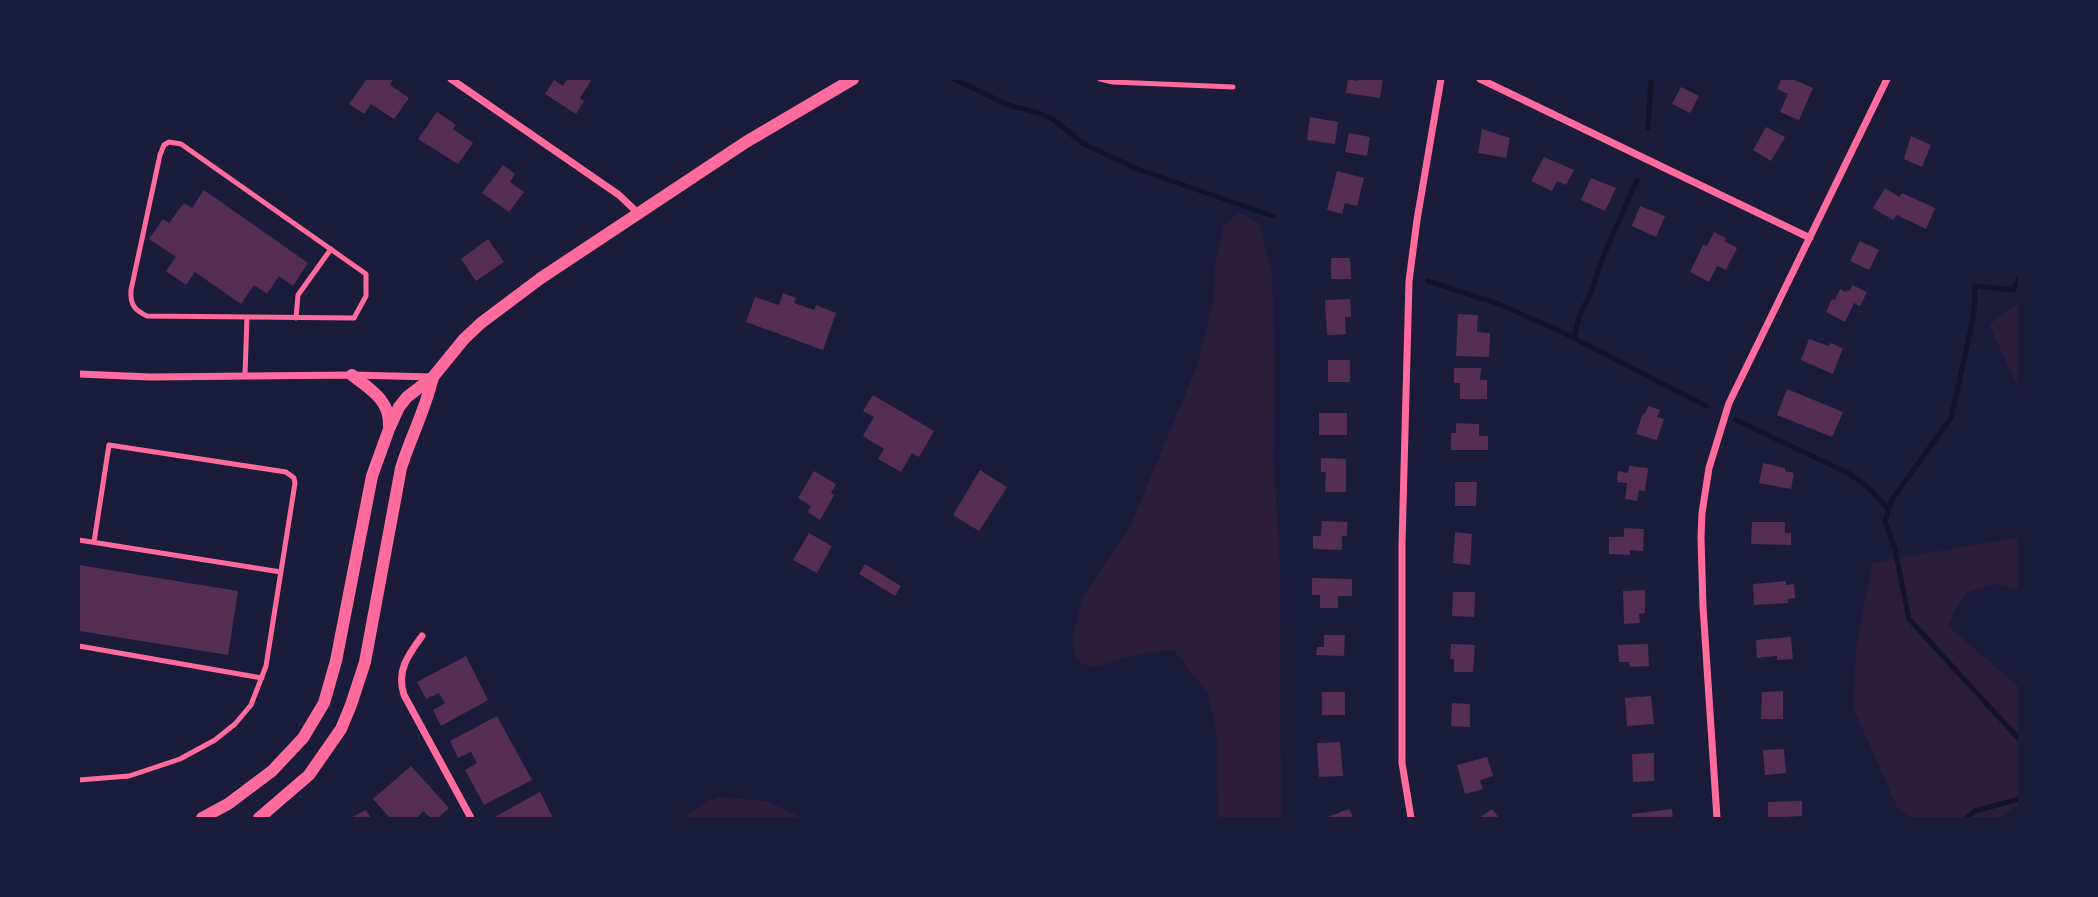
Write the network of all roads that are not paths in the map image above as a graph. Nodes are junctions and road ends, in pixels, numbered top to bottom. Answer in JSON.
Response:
{"nodes":[{"id":1,"x":451,"y":79,"type":"edge"},
{"id":2,"x":853,"y":79,"type":"edge"},
{"id":3,"x":1100,"y":79,"type":"edge"},
{"id":4,"x":1441,"y":79,"type":"edge"},
{"id":5,"x":1480,"y":79,"type":"edge"},
{"id":6,"x":1887,"y":79,"type":"edge"},
{"id":7,"x":1233,"y":87,"type":"dead end"},
{"id":8,"x":639,"y":214,"type":"junction"},
{"id":9,"x":1810,"y":239,"type":"junction"},
{"id":10,"x":331,"y":249,"type":"junction"},
{"id":11,"x":247,"y":317,"type":"junction"},
{"id":12,"x":296,"y":318,"type":"junction"},
{"id":13,"x":79,"y":374,"type":"edge"},
{"id":14,"x":244,"y":375,"type":"junction"},
{"id":15,"x":352,"y":375,"type":"junction"},
{"id":16,"x":433,"y":377,"type":"junction"},
{"id":17,"x":389,"y":429,"type":"junction"},
{"id":18,"x":79,"y":540,"type":"edge"},
{"id":19,"x":94,"y":542,"type":"junction"},
{"id":20,"x":281,"y":572,"type":"junction"},
{"id":21,"x":422,"y":636,"type":"dead end"},
{"id":22,"x":79,"y":646,"type":"edge"},
{"id":23,"x":262,"y":678,"type":"junction"},
{"id":24,"x":79,"y":780,"type":"edge"},
{"id":25,"x":205,"y":818,"type":"edge"},
{"id":26,"x":259,"y":818,"type":"edge"},
{"id":27,"x":471,"y":818,"type":"edge"},
{"id":28,"x":1411,"y":818,"type":"edge"},
{"id":29,"x":1717,"y":818,"type":"edge"}],
"edges":[{"from":1,"to":8,"type":"street"},
{"from":2,"to":8,"type":"street"},
{"from":3,"to":7,"type":"lane"},
{"from":4,"to":28,"type":"street"},
{"from":5,"to":9,"type":"street"},
{"from":6,"to":9,"type":"street"},
{"from":8,"to":16,"type":"street"},
{"from":9,"to":29,"type":"street"},
{"from":10,"to":11,"type":"lane"},
{"from":10,"to":12,"type":"lane"},
{"from":10,"to":12,"type":"lane"},
{"from":11,"to":12,"type":"lane"},
{"from":11,"to":14,"type":"lane"},
{"from":13,"to":14,"type":"street"},
{"from":14,"to":15,"type":"street"},
{"from":15,"to":16,"type":"street"},
{"from":15,"to":17,"type":"street"},
{"from":16,"to":17,"type":"street"},
{"from":16,"to":26,"type":"street"},
{"from":17,"to":25,"type":"street"},
{"from":18,"to":19,"type":"lane"},
{"from":19,"to":20,"type":"lane"},
{"from":19,"to":20,"type":"lane"},
{"from":20,"to":23,"type":"lane"},
{"from":21,"to":27,"type":"street"},
{"from":22,"to":23,"type":"lane"},
{"from":23,"to":24,"type":"lane"}]}
